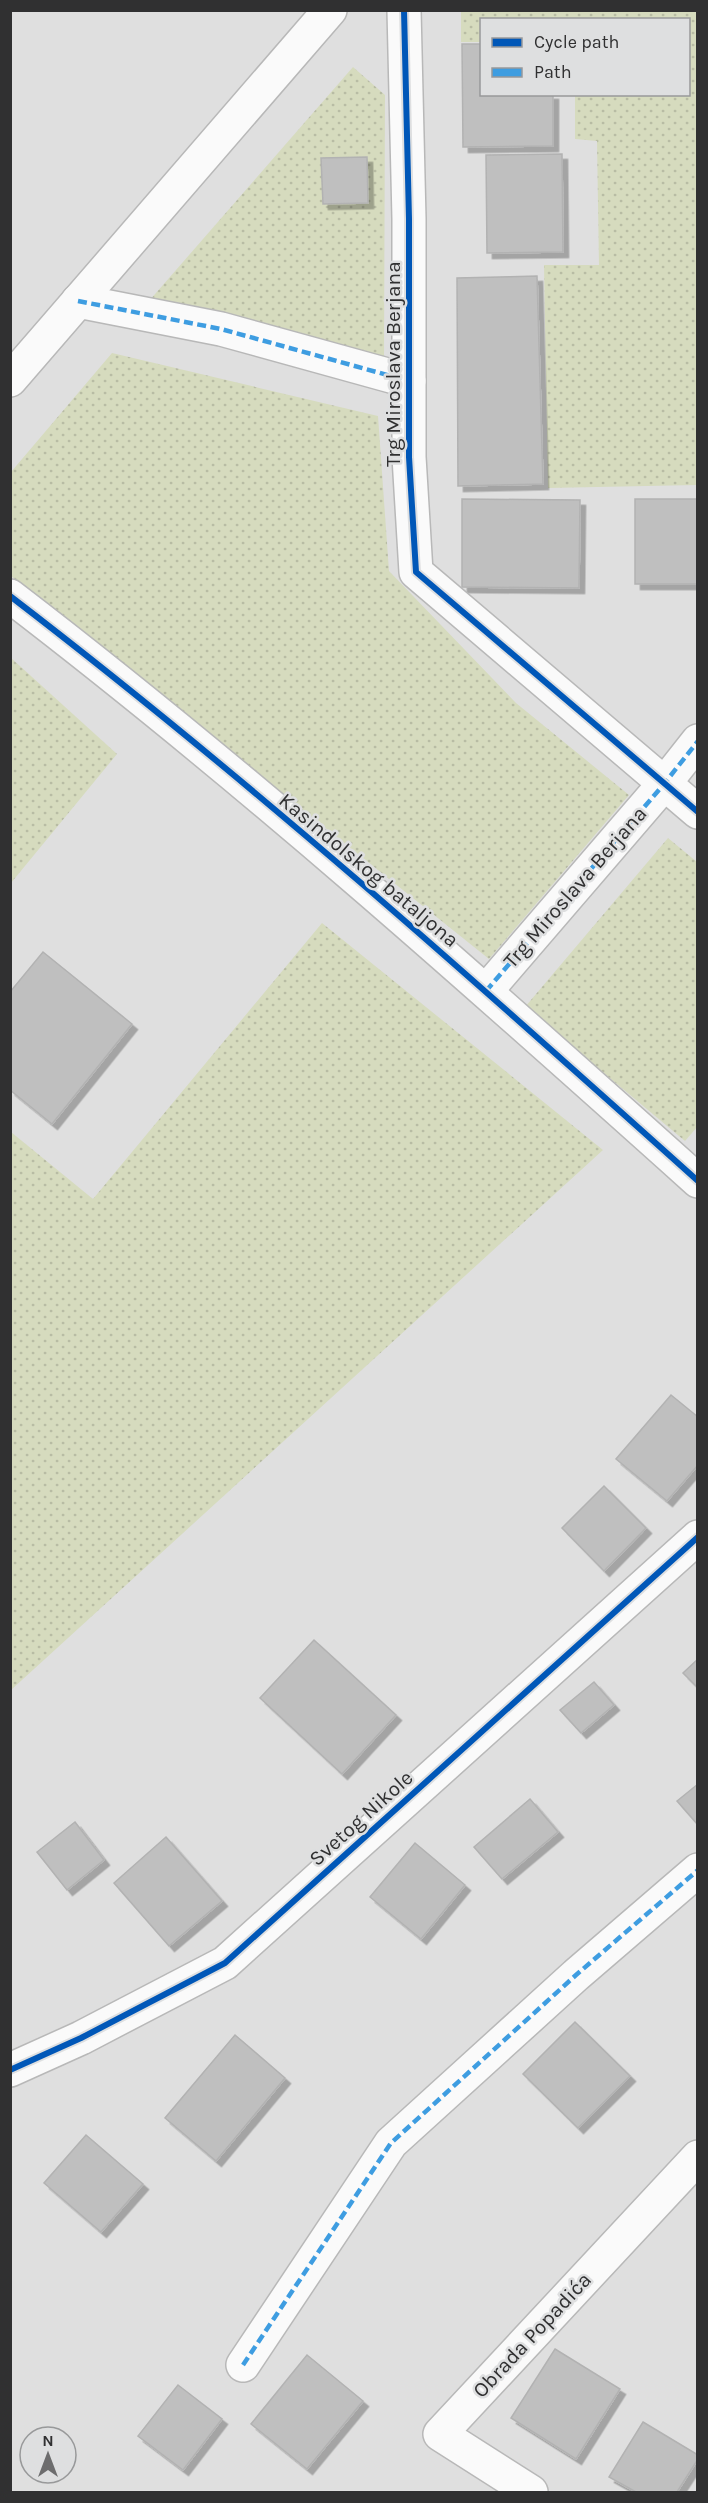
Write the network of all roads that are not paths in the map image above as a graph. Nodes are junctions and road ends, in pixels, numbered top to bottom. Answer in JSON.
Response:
{"nodes":[{"id":1,"x":330,"y":10,"type":"edge"},
{"id":2,"x":404,"y":10,"type":"edge"},
{"id":3,"x":78,"y":301,"type":"junction"},
{"id":4,"x":10,"y":380,"type":"edge"},
{"id":5,"x":409,"y":381,"type":"junction"},
{"id":6,"x":10,"y":596,"type":"edge"},
{"id":7,"x":698,"y":741,"type":"edge"},
{"id":8,"x":664,"y":784,"type":"junction"},
{"id":9,"x":698,"y":812,"type":"edge"},
{"id":10,"x":486,"y":991,"type":"junction"},
{"id":11,"x":698,"y":1181,"type":"edge"},
{"id":12,"x":698,"y":1537,"type":"edge"},
{"id":13,"x":698,"y":1870,"type":"edge"},
{"id":14,"x":10,"y":2070,"type":"edge"},
{"id":15,"x":698,"y":2157,"type":"edge"},
{"id":16,"x":243,"y":2365,"type":"dead end"},
{"id":17,"x":531,"y":2493,"type":"edge"}],
"edges":[{"from":1,"to":3,"type":"street"},
{"from":2,"to":5,"type":"street","name":"Trg Miroslava Berjana"},
{"from":3,"to":4,"type":"street"},
{"from":3,"to":5,"type":"street"},
{"from":5,"to":8,"type":"street","name":"Trg Miroslava Berjana"},
{"from":6,"to":10,"type":"street","name":"Kasindolskog bataljona"},
{"from":7,"to":8,"type":"street","name":"Trg Miroslava Berjana"},
{"from":8,"to":9,"type":"street"},
{"from":8,"to":10,"type":"street","name":"Trg Miroslava Berjana"},
{"from":10,"to":11,"type":"street","name":"Kasindolskog bataljona"},
{"from":12,"to":14,"type":"street","name":"Svetog Nikole"},
{"from":13,"to":16,"type":"street"},
{"from":15,"to":17,"type":"street","name":"Obrada Popadića"}]}
